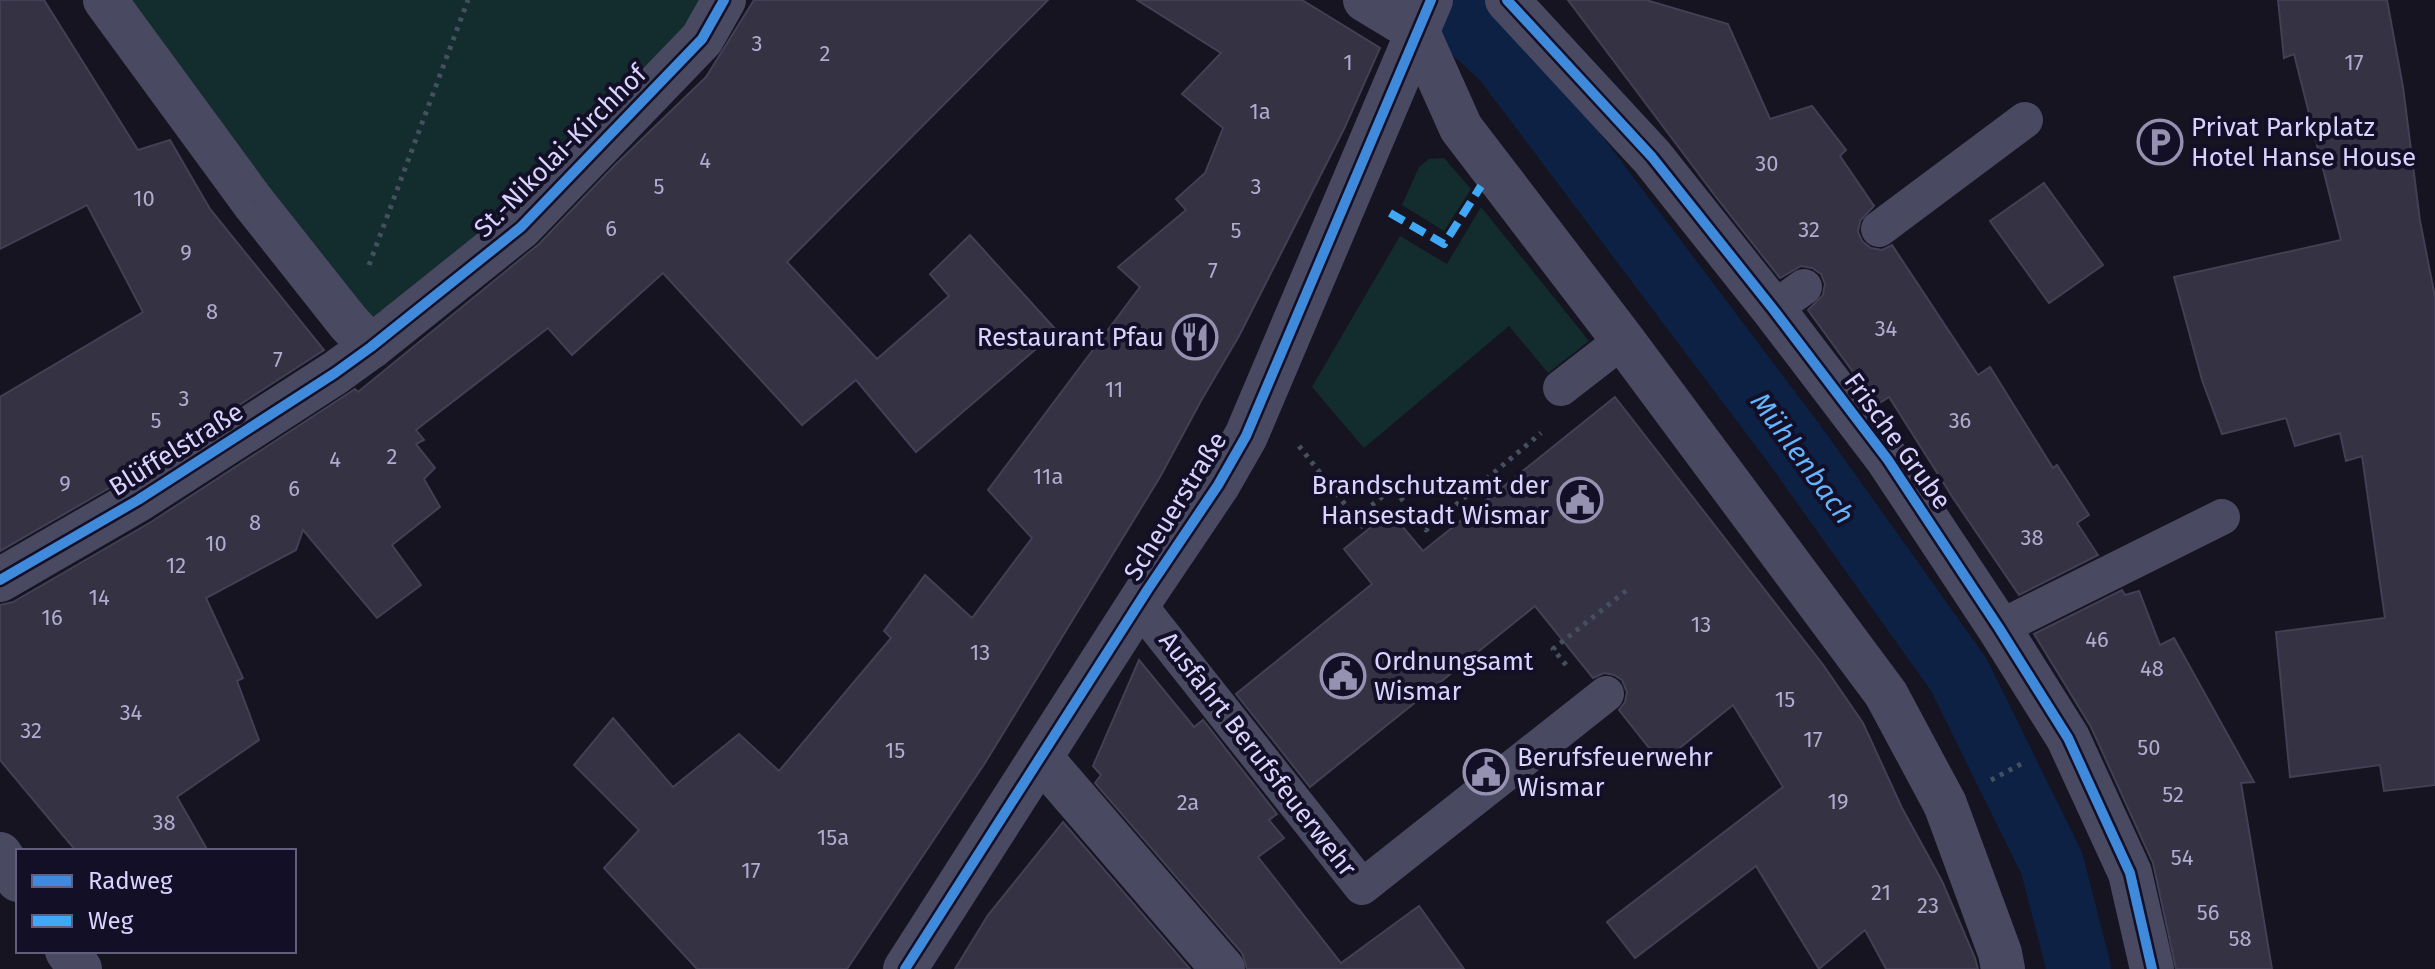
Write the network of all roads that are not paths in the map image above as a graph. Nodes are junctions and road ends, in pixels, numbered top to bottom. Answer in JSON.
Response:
{"nodes":[{"id":1,"x":105,"y":0,"type":"edge"},
{"id":2,"x":724,"y":0,"type":"edge"},
{"id":3,"x":1365,"y":0,"type":"edge"},
{"id":4,"x":1507,"y":0,"type":"edge"},
{"id":5,"x":1424,"y":16,"type":"edge"},
{"id":6,"x":2025,"y":120,"type":"dead end"},
{"id":7,"x":1879,"y":229,"type":"dead end"},
{"id":8,"x":360,"y":334,"type":"junction"},
{"id":9,"x":1623,"y":340,"type":"junction"},
{"id":10,"x":1561,"y":388,"type":"dead end"},
{"id":11,"x":2222,"y":517,"type":"dead end"},
{"id":12,"x":0,"y":580,"type":"edge"},
{"id":13,"x":1138,"y":604,"type":"junction"},
{"id":14,"x":1999,"y":628,"type":"junction"},
{"id":15,"x":1601,"y":698,"type":"road end"},
{"id":16,"x":1041,"y":758,"type":"junction"},
{"id":17,"x":0,"y":854,"type":"edge"},
{"id":18,"x":16,"y":877,"type":"edge"},
{"id":19,"x":905,"y":969,"type":"edge"},
{"id":20,"x":1223,"y":969,"type":"edge"},
{"id":21,"x":2003,"y":969,"type":"edge"},
{"id":22,"x":2152,"y":969,"type":"edge"}],
"edges":[{"from":1,"to":8,"type":"street"},
{"from":2,"to":8,"type":"street","name":"St.-Nikolai-Kirchhof"},
{"from":3,"to":5,"type":"street"},
{"from":4,"to":14,"type":"street","name":"Frische Grube"},
{"from":5,"to":9,"type":"street"},
{"from":5,"to":13,"type":"street","name":"Scheuerstraße"},
{"from":6,"to":7,"type":"lane"},
{"from":8,"to":12,"type":"street","name":"Blüffelstraße"},
{"from":9,"to":10,"type":"lane"},
{"from":9,"to":21,"type":"street"},
{"from":11,"to":14,"type":"lane"},
{"from":13,"to":15,"type":"lane","name":"Ausfahrt Berufsfeuerwehr"},
{"from":13,"to":16,"type":"street","name":"Scheuerstraße"},
{"from":14,"to":22,"type":"street","name":"Frische Grube"},
{"from":16,"to":19,"type":"street","name":"Scheuerstraße"},
{"from":16,"to":20,"type":"street"},
{"from":17,"to":18,"type":"street"}]}
